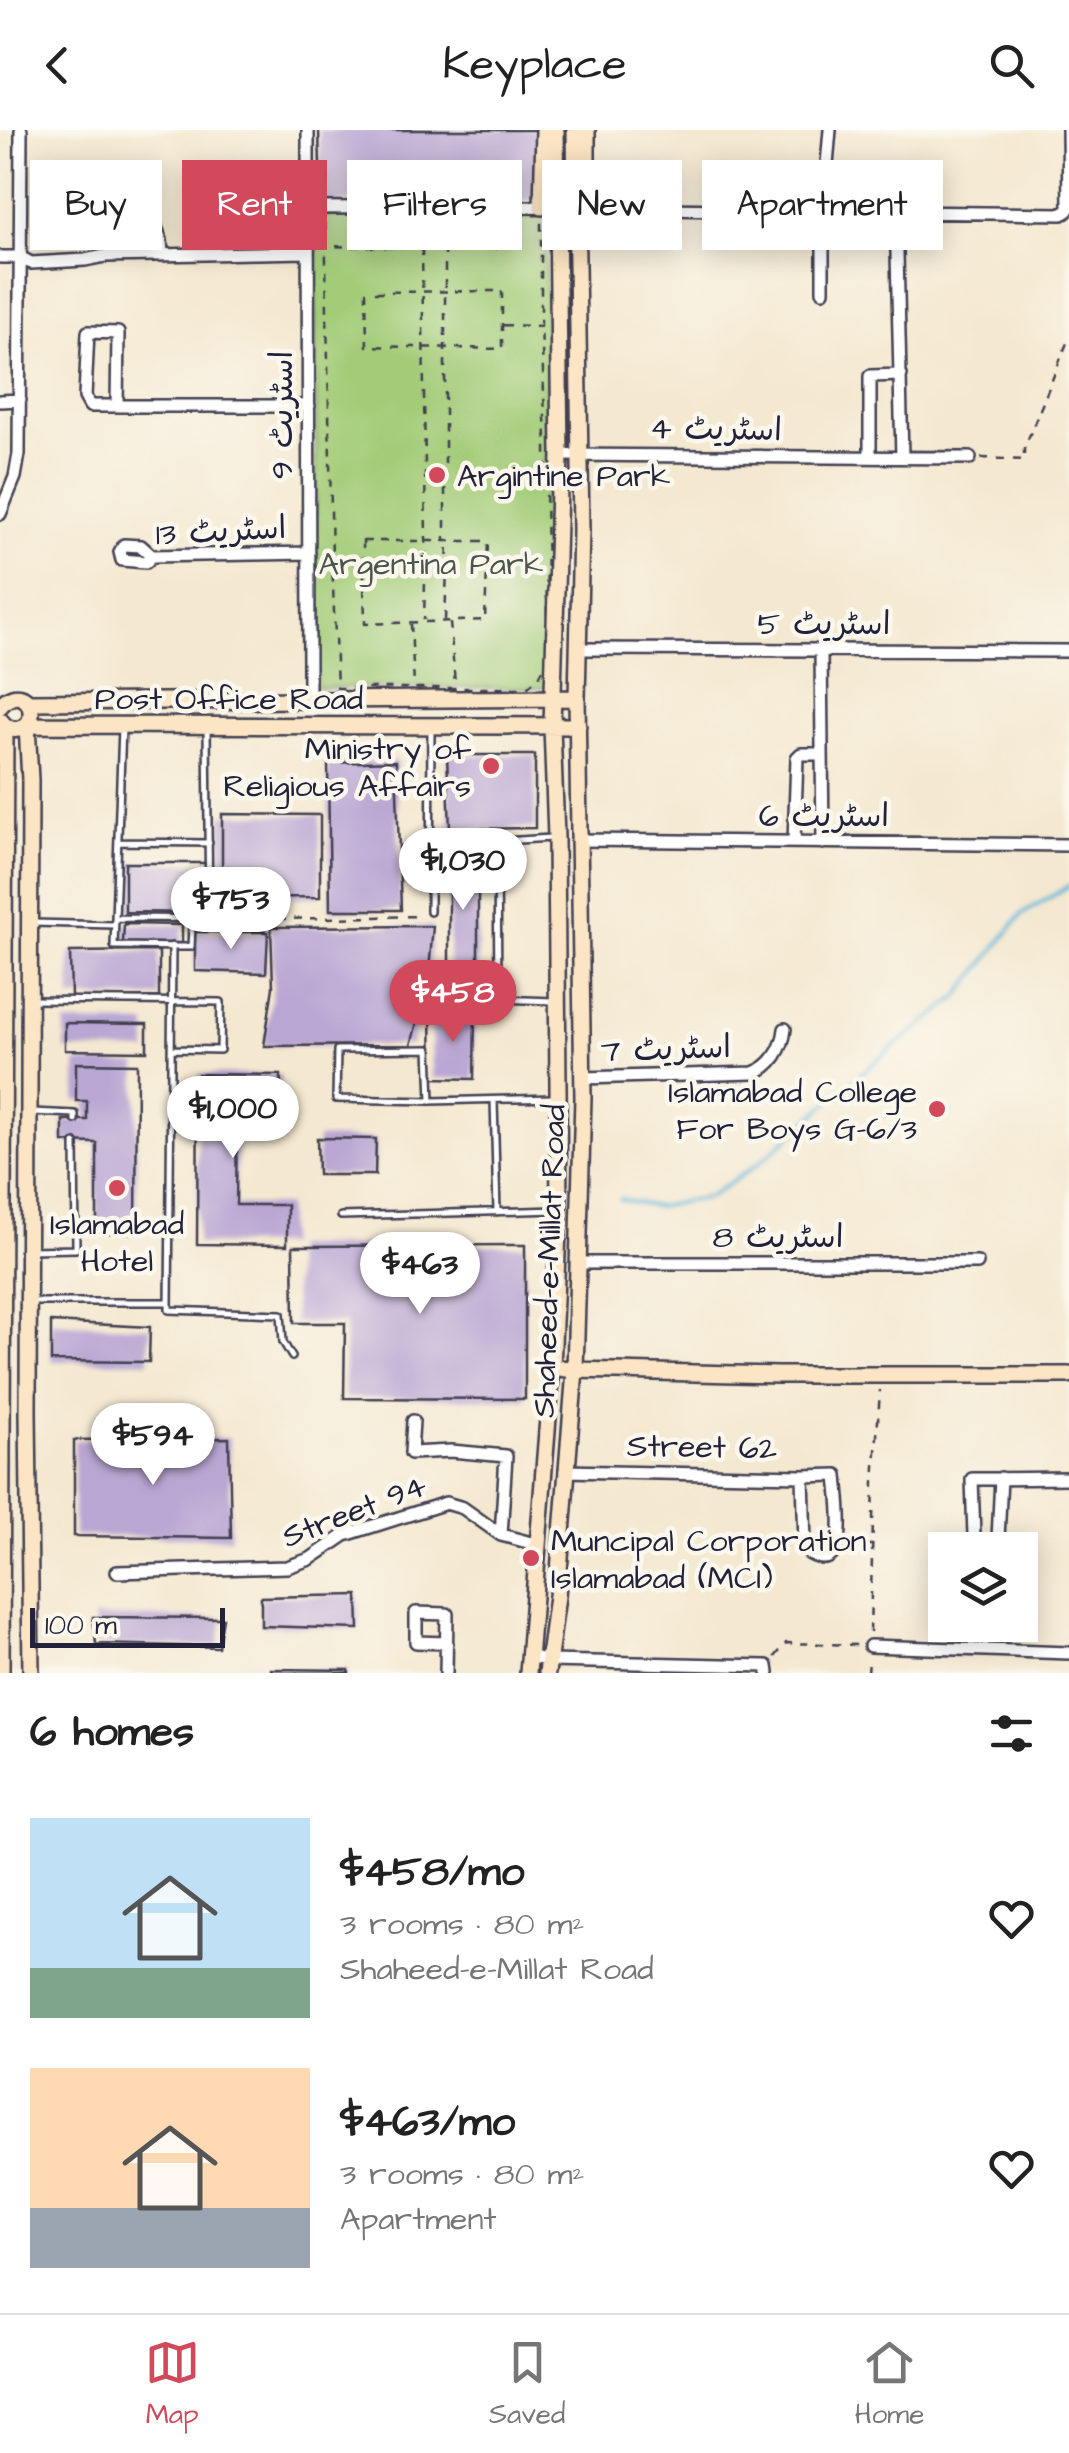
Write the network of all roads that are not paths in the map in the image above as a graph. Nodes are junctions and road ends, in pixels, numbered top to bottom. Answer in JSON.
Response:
{"nodes":[{"id":1,"x":21,"y":130,"type":"edge"},
{"id":2,"x":308,"y":130,"type":"edge"},
{"id":3,"x":544,"y":130,"type":"edge"},
{"id":4,"x":556,"y":130,"type":"edge"},
{"id":5,"x":574,"y":130,"type":"edge"},
{"id":6,"x":587,"y":130,"type":"edge"},
{"id":7,"x":830,"y":130,"type":"edge"},
{"id":8,"x":1068,"y":130,"type":"edge"},
{"id":9,"x":308,"y":160,"type":"edge"},
{"id":10,"x":552,"y":160,"type":"edge"},
{"id":11,"x":559,"y":160,"type":"edge"},
{"id":12,"x":571,"y":160,"type":"edge"},
{"id":13,"x":579,"y":160,"type":"edge"},
{"id":14,"x":827,"y":160,"type":"edge"},
{"id":15,"x":327,"y":209,"type":"edge"},
{"id":16,"x":542,"y":209,"type":"edge"},
{"id":17,"x":943,"y":212,"type":"edge"},
{"id":18,"x":279,"y":250,"type":"edge"},
{"id":19,"x":308,"y":250,"type":"edge"},
{"id":20,"x":564,"y":250,"type":"edge"},
{"id":21,"x":568,"y":250,"type":"edge"},
{"id":22,"x":823,"y":250,"type":"edge"},
{"id":23,"x":897,"y":250,"type":"edge"},
{"id":24,"x":162,"y":254,"type":"junction"},
{"id":25,"x":108,"y":256,"type":"junction"},
{"id":26,"x":0,"y":257,"type":"edge"},
{"id":27,"x":20,"y":257,"type":"junction"},
{"id":28,"x":823,"y":291,"type":"dead end"},
{"id":29,"x":901,"y":375,"type":"junction"},
{"id":30,"x":0,"y":400,"type":"edge"},
{"id":31,"x":20,"y":400,"type":"junction"},
{"id":32,"x":117,"y":406,"type":"junction"},
{"id":33,"x":309,"y":406,"type":"junction"},
{"id":34,"x":580,"y":454,"type":"junction"},
{"id":35,"x":560,"y":455,"type":"junction"},
{"id":36,"x":870,"y":457,"type":"junction"},
{"id":37,"x":902,"y":458,"type":"junction"},
{"id":38,"x":970,"y":458,"type":"road end"},
{"id":39,"x":0,"y":514,"type":"edge"},
{"id":40,"x":309,"y":553,"type":"junction"},
{"id":41,"x":152,"y":556,"type":"junction"},
{"id":42,"x":579,"y":650,"type":"junction"},
{"id":43,"x":822,"y":650,"type":"junction"},
{"id":44,"x":1069,"y":652,"type":"edge"},
{"id":45,"x":420,"y":695,"type":"junction"},
{"id":46,"x":553,"y":698,"type":"junction"},
{"id":47,"x":577,"y":698,"type":"junction"},
{"id":48,"x":310,"y":700,"type":"junction"},
{"id":49,"x":1,"y":701,"type":"edge"},
{"id":50,"x":28,"y":702,"type":"junction"},
{"id":51,"x":2,"y":723,"type":"edge"},
{"id":52,"x":122,"y":724,"type":"junction"},
{"id":53,"x":27,"y":725,"type":"junction"},
{"id":54,"x":55,"y":725,"type":"junction"},
{"id":55,"x":207,"y":726,"type":"junction"},
{"id":56,"x":430,"y":726,"type":"junction"},
{"id":57,"x":552,"y":726,"type":"junction"},
{"id":58,"x":578,"y":726,"type":"junction"},
{"id":59,"x":822,"y":754,"type":"junction"},
{"id":60,"x":28,"y":757,"type":"junction"},
{"id":61,"x":2,"y":823,"type":"edge"},
{"id":62,"x":556,"y":838,"type":"junction"},
{"id":63,"x":579,"y":840,"type":"junction"},
{"id":64,"x":118,"y":842,"type":"junction"},
{"id":65,"x":794,"y":842,"type":"junction"},
{"id":66,"x":823,"y":842,"type":"junction"},
{"id":67,"x":209,"y":843,"type":"junction"},
{"id":68,"x":1069,"y":844,"type":"edge"},
{"id":69,"x":430,"y":912,"type":"road end"},
{"id":70,"x":209,"y":918,"type":"junction"},
{"id":71,"x":267,"y":920,"type":"road end"},
{"id":72,"x":114,"y":922,"type":"junction"},
{"id":73,"x":30,"y":923,"type":"junction"},
{"id":74,"x":262,"y":928,"type":"dead end"},
{"id":75,"x":172,"y":946,"type":"junction"},
{"id":76,"x":2,"y":948,"type":"edge"},
{"id":77,"x":30,"y":1000,"type":"junction"},
{"id":78,"x":171,"y":1001,"type":"junction"},
{"id":79,"x":556,"y":1001,"type":"junction"},
{"id":80,"x":784,"y":1030,"type":"dead end"},
{"id":81,"x":172,"y":1050,"type":"junction"},
{"id":82,"x":2,"y":1060,"type":"edge"},
{"id":83,"x":583,"y":1078,"type":"junction"},
{"id":84,"x":494,"y":1098,"type":"junction"},
{"id":85,"x":560,"y":1098,"type":"junction"},
{"id":86,"x":583,"y":1098,"type":"junction"},
{"id":87,"x":431,"y":1101,"type":"junction"},
{"id":88,"x":30,"y":1112,"type":"junction"},
{"id":89,"x":75,"y":1120,"type":"dead end"},
{"id":90,"x":74,"y":1143,"type":"dead end"},
{"id":91,"x":2,"y":1174,"type":"edge"},
{"id":92,"x":559,"y":1210,"type":"junction"},
{"id":93,"x":497,"y":1212,"type":"junction"},
{"id":94,"x":341,"y":1216,"type":"dead end"},
{"id":95,"x":30,"y":1250,"type":"junction"},
{"id":96,"x":977,"y":1263,"type":"dead end"},
{"id":97,"x":578,"y":1264,"type":"junction"},
{"id":98,"x":30,"y":1302,"type":"junction"},
{"id":99,"x":169,"y":1306,"type":"junction"},
{"id":100,"x":2,"y":1310,"type":"edge"},
{"id":101,"x":292,"y":1356,"type":"dead end"},
{"id":102,"x":552,"y":1367,"type":"junction"},
{"id":103,"x":575,"y":1370,"type":"junction"},
{"id":104,"x":1069,"y":1375,"type":"edge"},
{"id":105,"x":28,"y":1390,"type":"junction"},
{"id":106,"x":1,"y":1391,"type":"edge"},
{"id":107,"x":0,"y":1412,"type":"edge"},
{"id":108,"x":28,"y":1412,"type":"junction"},
{"id":109,"x":413,"y":1421,"type":"dead end"},
{"id":110,"x":566,"y":1471,"type":"junction"},
{"id":111,"x":803,"y":1476,"type":"junction"},
{"id":112,"x":1001,"y":1478,"type":"junction"},
{"id":113,"x":1069,"y":1478,"type":"edge"},
{"id":114,"x":0,"y":1530,"type":"edge"},
{"id":115,"x":501,"y":1534,"type":"junction"},
{"id":116,"x":539,"y":1545,"type":"junction"},
{"id":117,"x":117,"y":1572,"type":"dead end"},
{"id":118,"x":0,"y":1630,"type":"edge"},
{"id":119,"x":446,"y":1642,"type":"dead end"},
{"id":120,"x":870,"y":1646,"type":"road end"},
{"id":121,"x":1069,"y":1652,"type":"edge"},
{"id":122,"x":528,"y":1664,"type":"edge"},
{"id":123,"x":548,"y":1667,"type":"edge"},
{"id":124,"x":737,"y":1669,"type":"edge"},
{"id":125,"x":768,"y":1669,"type":"edge"},
{"id":126,"x":1,"y":1673,"type":"edge"},
{"id":127,"x":30,"y":1673,"type":"edge"},
{"id":128,"x":446,"y":1673,"type":"edge"}],
"edges":[{"from":1,"to":27,"type":"street"},
{"from":2,"to":9,"type":"street","name":"اسٹریٹ 9"},
{"from":3,"to":10,"type":"street","name":"Shaheed-e-Millat Road"},
{"from":4,"to":11,"type":"street","name":"Shaheed-e-Millat Road"},
{"from":5,"to":12,"type":"street","name":"Shaheed-e-Millat Road"},
{"from":6,"to":13,"type":"street","name":"Shaheed-e-Millat Road"},
{"from":7,"to":14,"type":"street"},
{"from":8,"to":17,"type":"street"},
{"from":15,"to":16,"type":"street"},
{"from":18,"to":24,"type":"street"},
{"from":19,"to":33,"type":"street","name":"اسٹریٹ 9"},
{"from":20,"to":35,"type":"street","name":"Shaheed-e-Millat Road"},
{"from":21,"to":34,"type":"street","name":"Shaheed-e-Millat Road"},
{"from":22,"to":28,"type":"street"},
{"from":23,"to":29,"type":"street"},
{"from":24,"to":25,"type":"street"},
{"from":24,"to":25,"type":"street"},
{"from":25,"to":27,"type":"street"},
{"from":26,"to":27,"type":"street"},
{"from":27,"to":31,"type":"street"},
{"from":29,"to":36,"type":"street"},
{"from":29,"to":37,"type":"street"},
{"from":30,"to":31,"type":"street"},
{"from":31,"to":39,"type":"street"},
{"from":32,"to":32,"type":"street"},
{"from":32,"to":33,"type":"street"},
{"from":33,"to":40,"type":"street","name":"اسٹریٹ 9"},
{"from":34,"to":35,"type":"street","name":"اسٹریٹ 4"},
{"from":34,"to":36,"type":"street","name":"اسٹریٹ 4"},
{"from":34,"to":42,"type":"street","name":"Shaheed-e-Millat Road"},
{"from":35,"to":46,"type":"street","name":"Shaheed-e-Millat Road"},
{"from":36,"to":37,"type":"street","name":"اسٹریٹ 4"},
{"from":37,"to":38,"type":"street","name":"اسٹریٹ 4"},
{"from":40,"to":41,"type":"street","name":"اسٹریٹ 13"},
{"from":40,"to":48,"type":"street","name":"اسٹریٹ 9"},
{"from":41,"to":41,"type":"street","name":"اسٹریٹ 13"},
{"from":42,"to":43,"type":"street","name":"اسٹریٹ 5"},
{"from":42,"to":47,"type":"street","name":"Shaheed-e-Millat Road"},
{"from":43,"to":44,"type":"street","name":"اسٹریٹ 5"},
{"from":43,"to":59,"type":"street"},
{"from":45,"to":46,"type":"street","name":"Post Office Road"},
{"from":45,"to":48,"type":"street","name":"Post Office Road"},
{"from":45,"to":56,"type":"street"},
{"from":46,"to":47,"type":"street","name":"Post Office Road"},
{"from":46,"to":57,"type":"street","name":"Shaheed-e-Millat Road"},
{"from":47,"to":58,"type":"street","name":"Shaheed-e-Millat Road"},
{"from":48,"to":50,"type":"street","name":"Post Office Road"},
{"from":49,"to":50,"type":"street","name":"Post Office Road"},
{"from":50,"to":53,"type":"street"},
{"from":51,"to":53,"type":"street","name":"Post Office Road"},
{"from":51,"to":61,"type":"street"},
{"from":52,"to":54,"type":"street","name":"Post Office Road"},
{"from":52,"to":55,"type":"street","name":"Post Office Road"},
{"from":52,"to":64,"type":"lane"},
{"from":53,"to":54,"type":"street","name":"Post Office Road"},
{"from":53,"to":60,"type":"street"},
{"from":54,"to":60,"type":"street"},
{"from":55,"to":56,"type":"street","name":"Post Office Road"},
{"from":55,"to":67,"type":"lane"},
{"from":56,"to":57,"type":"street","name":"Post Office Road"},
{"from":56,"to":69,"type":"lane"},
{"from":57,"to":58,"type":"street","name":"Post Office Road"},
{"from":57,"to":62,"type":"street","name":"Shaheed-e-Millat Road"},
{"from":58,"to":63,"type":"street","name":"Shaheed-e-Millat Road"},
{"from":59,"to":65,"type":"street"},
{"from":59,"to":66,"type":"street"},
{"from":60,"to":73,"type":"street"},
{"from":61,"to":76,"type":"street"},
{"from":62,"to":79,"type":"street","name":"Shaheed-e-Millat Road"},
{"from":62,"to":79,"type":"lane"},
{"from":63,"to":65,"type":"street","name":"اسٹریٹ 6"},
{"from":63,"to":83,"type":"street","name":"Shaheed-e-Millat Road"},
{"from":64,"to":67,"type":"lane"},
{"from":64,"to":72,"type":"lane"},
{"from":65,"to":66,"type":"street","name":"اسٹریٹ 6"},
{"from":66,"to":68,"type":"street","name":"اسٹریٹ 6"},
{"from":67,"to":70,"type":"lane"},
{"from":70,"to":71,"type":"lane"},
{"from":70,"to":72,"type":"lane"},
{"from":72,"to":73,"type":"lane"},
{"from":72,"to":75,"type":"lane"},
{"from":73,"to":77,"type":"street"},
{"from":74,"to":75,"type":"lane"},
{"from":75,"to":78,"type":"lane"},
{"from":76,"to":82,"type":"street"},
{"from":77,"to":78,"type":"lane"},
{"from":77,"to":88,"type":"street"},
{"from":78,"to":81,"type":"lane"},
{"from":78,"to":81,"type":"lane"},
{"from":79,"to":85,"type":"street","name":"Shaheed-e-Millat Road"},
{"from":80,"to":83,"type":"street","name":"اسٹریٹ 7"},
{"from":81,"to":99,"type":"lane"},
{"from":82,"to":91,"type":"street"},
{"from":83,"to":86,"type":"street","name":"Shaheed-e-Millat Road"},
{"from":84,"to":85,"type":"lane"},
{"from":84,"to":87,"type":"lane"},
{"from":84,"to":93,"type":"lane"},
{"from":85,"to":86,"type":"street"},
{"from":85,"to":92,"type":"street","name":"Shaheed-e-Millat Road"},
{"from":86,"to":97,"type":"street","name":"Shaheed-e-Millat Road"},
{"from":87,"to":87,"type":"lane"},
{"from":88,"to":89,"type":"lane"},
{"from":88,"to":95,"type":"street"},
{"from":90,"to":95,"type":"lane"},
{"from":91,"to":100,"type":"street"},
{"from":92,"to":93,"type":"lane"},
{"from":92,"to":102,"type":"street","name":"Shaheed-e-Millat Road"},
{"from":93,"to":94,"type":"lane"},
{"from":95,"to":98,"type":"street"},
{"from":96,"to":97,"type":"street","name":"اسٹریٹ 8"},
{"from":97,"to":103,"type":"street","name":"Shaheed-e-Millat Road"},
{"from":98,"to":99,"type":"lane"},
{"from":98,"to":105,"type":"street"},
{"from":99,"to":101,"type":"lane"},
{"from":100,"to":106,"type":"street"},
{"from":102,"to":103,"type":"street"},
{"from":102,"to":116,"type":"street","name":"Shaheed-e-Millat Road"},
{"from":103,"to":104,"type":"street"},
{"from":103,"to":110,"type":"street","name":"Shaheed-e-Millat Road"},
{"from":105,"to":106,"type":"street"},
{"from":105,"to":108,"type":"street"},
{"from":106,"to":107,"type":"street"},
{"from":107,"to":108,"type":"street"},
{"from":107,"to":114,"type":"street"},
{"from":108,"to":127,"type":"street"},
{"from":109,"to":115,"type":"street"},
{"from":110,"to":111,"type":"street","name":"Street 62"},
{"from":110,"to":123,"type":"street","name":"Shaheed-e-Millat Road"},
{"from":111,"to":111,"type":"street","name":"Street 62"},
{"from":112,"to":112,"type":"street"},
{"from":112,"to":113,"type":"street"},
{"from":114,"to":118,"type":"street"},
{"from":115,"to":116,"type":"street","name":"Street 94"},
{"from":115,"to":117,"type":"street","name":"Street 94"},
{"from":116,"to":122,"type":"street","name":"Shaheed-e-Millat Road"},
{"from":118,"to":126,"type":"street"},
{"from":119,"to":128,"type":"street"},
{"from":120,"to":121,"type":"street"},
{"from":122,"to":123,"type":"street"},
{"from":123,"to":124,"type":"street"},
{"from":124,"to":125,"type":"street"}]}
